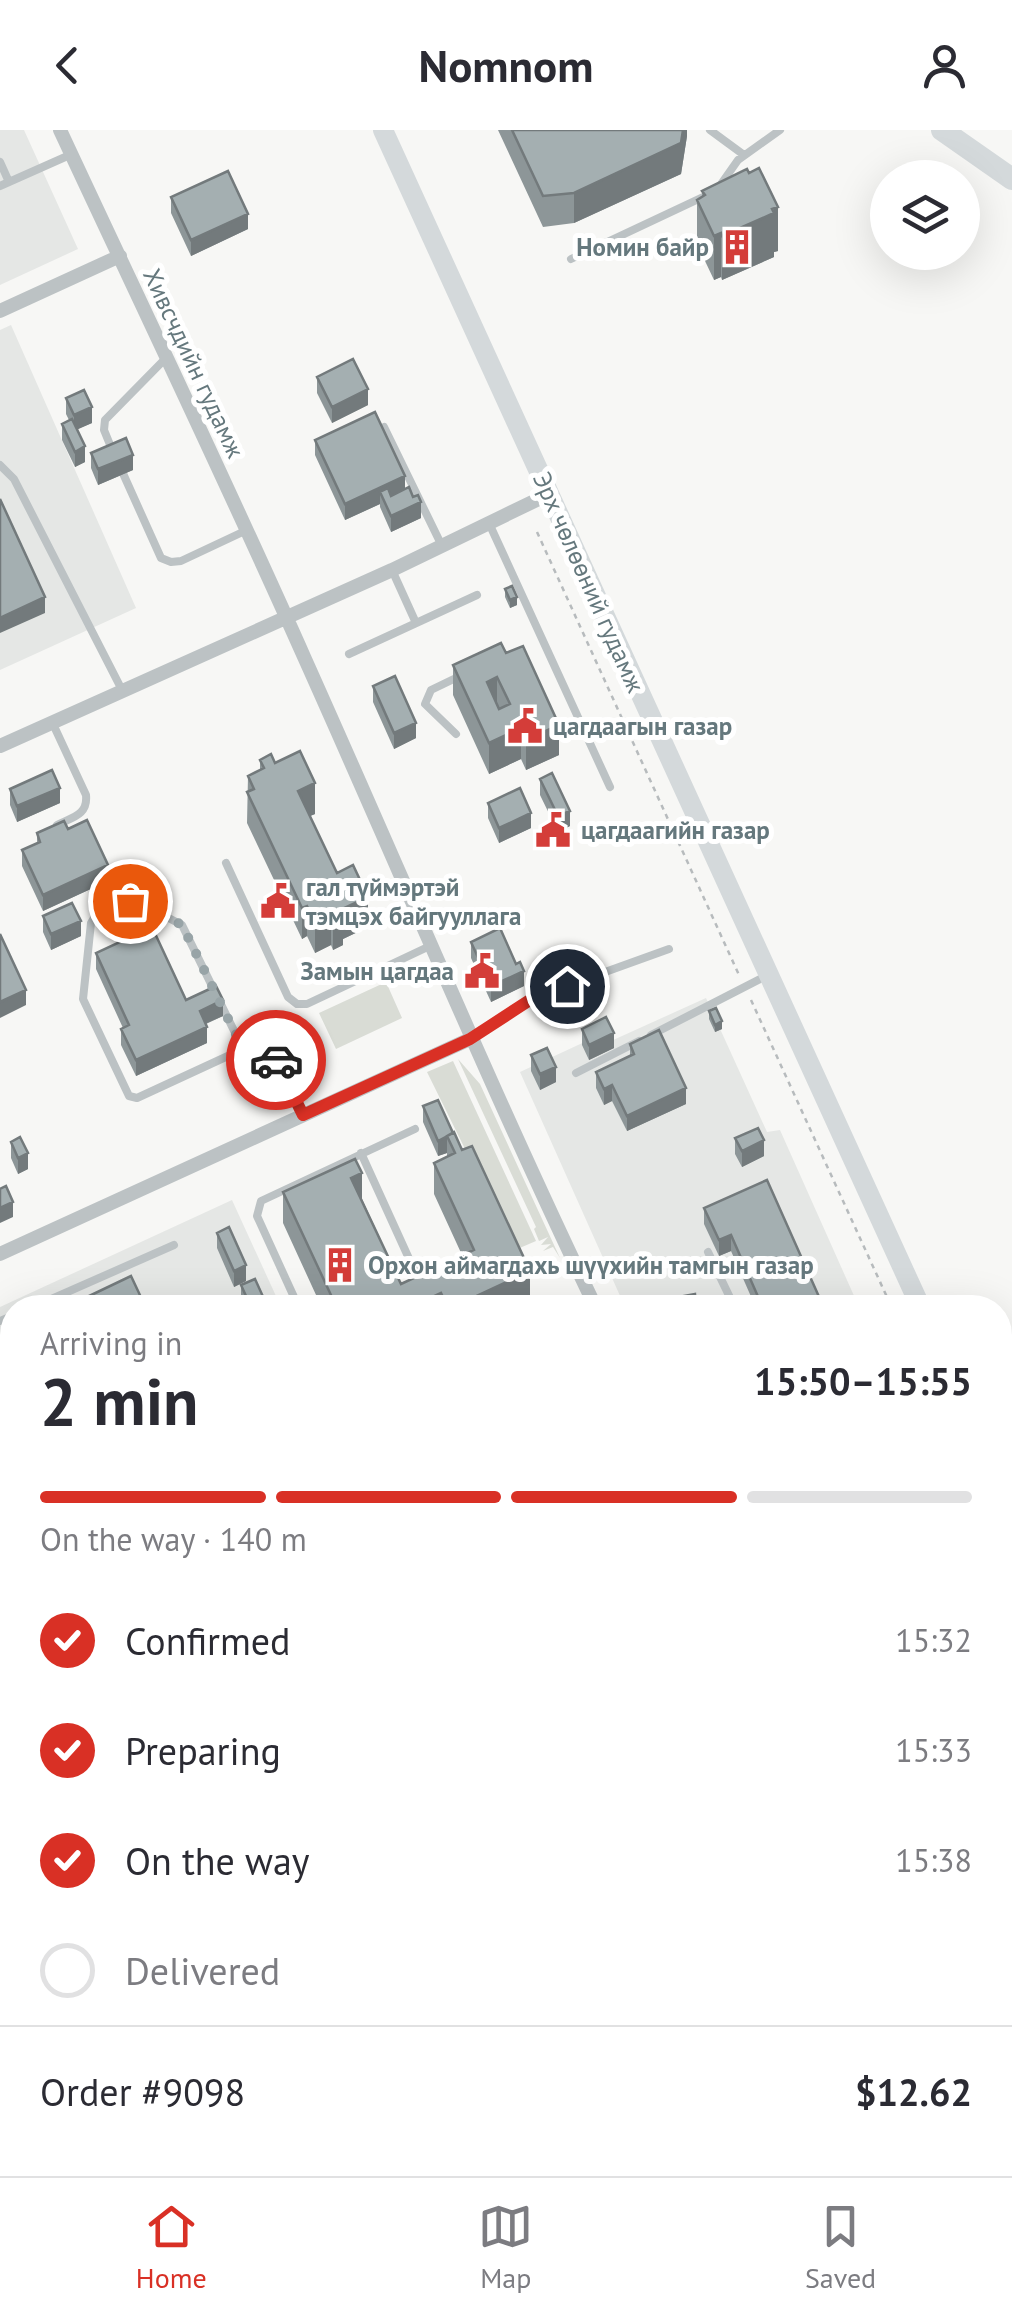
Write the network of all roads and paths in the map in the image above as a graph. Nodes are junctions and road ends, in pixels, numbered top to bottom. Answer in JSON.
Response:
{"nodes":[{"id":1,"x":60,"y":130,"type":"edge"},
{"id":2,"x":383,"y":130,"type":"edge"},
{"id":3,"x":710,"y":130,"type":"edge"},
{"id":4,"x":780,"y":130,"type":"edge"},
{"id":5,"x":942,"y":130,"type":"edge"},
{"id":6,"x":72,"y":154,"type":"junction"},
{"id":7,"x":744,"y":155,"type":"junction"},
{"id":8,"x":0,"y":162,"type":"edge"},
{"id":9,"x":1012,"y":179,"type":"edge"},
{"id":10,"x":5,"y":184,"type":"edge"},
{"id":11,"x":120,"y":256,"type":"junction"},
{"id":12,"x":571,"y":258,"type":"dead end"},
{"id":13,"x":0,"y":311,"type":"edge"},
{"id":14,"x":166,"y":358,"type":"junction"},
{"id":15,"x":384,"y":426,"type":"edge"},
{"id":16,"x":0,"y":466,"type":"edge"},
{"id":17,"x":549,"y":494,"type":"junction"},
{"id":18,"x":488,"y":522,"type":"junction"},
{"id":19,"x":247,"y":530,"type":"junction"},
{"id":20,"x":537,"y":532,"type":"dead end"},
{"id":21,"x":441,"y":544,"type":"junction"},
{"id":22,"x":392,"y":570,"type":"junction"},
{"id":23,"x":477,"y":595,"type":"dead end"},
{"id":24,"x":286,"y":616,"type":"junction"},
{"id":25,"x":416,"y":623,"type":"junction"},
{"id":26,"x":540,"y":638,"type":"junction"},
{"id":27,"x":524,"y":645,"type":"edge"},
{"id":28,"x":349,"y":654,"type":"dead end"},
{"id":29,"x":478,"y":668,"type":"edge"},
{"id":30,"x":122,"y":690,"type":"junction"},
{"id":31,"x":52,"y":722,"type":"junction"},
{"id":32,"x":456,"y":734,"type":"dead end"},
{"id":33,"x":0,"y":746,"type":"edge"},
{"id":34,"x":610,"y":787,"type":"dead end"},
{"id":35,"x":51,"y":828,"type":"edge"},
{"id":36,"x":226,"y":863,"type":"dead end"},
{"id":37,"x":94,"y":918,"type":"junction"},
{"id":38,"x":82,"y":924,"type":"edge"},
{"id":39,"x":432,"y":945,"type":"junction"},
{"id":40,"x":668,"y":949,"type":"dead end"},
{"id":41,"x":768,"y":975,"type":"junction"},
{"id":42,"x":745,"y":988,"type":"junction"},
{"id":43,"x":470,"y":1039,"type":"junction"},
{"id":44,"x":243,"y":1049,"type":"junction"},
{"id":45,"x":576,"y":1072,"type":"dead end"},
{"id":46,"x":303,"y":1115,"type":"junction"},
{"id":47,"x":415,"y":1128,"type":"dead end"},
{"id":48,"x":360,"y":1153,"type":"junction"},
{"id":49,"x":174,"y":1245,"type":"dead end"},
{"id":50,"x":708,"y":1252,"type":"dead end"},
{"id":51,"x":0,"y":1254,"type":"edge"},
{"id":52,"x":423,"y":1290,"type":"edge"},
{"id":53,"x":61,"y":1295,"type":"edge"},
{"id":54,"x":293,"y":1295,"type":"edge"},
{"id":55,"x":590,"y":1295,"type":"edge"},
{"id":56,"x":729,"y":1295,"type":"edge"},
{"id":57,"x":886,"y":1295,"type":"edge"},
{"id":58,"x":915,"y":1295,"type":"edge"}],
"edges":[{"from":1,"to":6,"type":"street","name":"Хивсчдийн гудамж"},
{"from":2,"to":17,"type":"main road","name":"Эрх чөлөөний гудамж"},
{"from":3,"to":7,"type":"lane"},
{"from":4,"to":7,"type":"lane"},
{"from":5,"to":9,"type":"highway"},
{"from":6,"to":10,"type":"lane"},
{"from":6,"to":11,"type":"street","name":"Хивсчдийн гудамж"},
{"from":7,"to":12,"type":"lane"},
{"from":8,"to":10,"type":"lane"},
{"from":11,"to":13,"type":"street"},
{"from":11,"to":14,"type":"street","name":"Хивсчдийн гудамж"},
{"from":14,"to":19,"type":"street","name":"Хивсчдийн гудамж"},
{"from":14,"to":19,"type":"lane"},
{"from":15,"to":21,"type":"lane"},
{"from":16,"to":30,"type":"lane"},
{"from":17,"to":18,"type":"street"},
{"from":17,"to":41,"type":"main road","name":"Эрх чөлөөний гудамж"},
{"from":18,"to":21,"type":"street"},
{"from":18,"to":26,"type":"lane"},
{"from":19,"to":24,"type":"street","name":"Хивсчдийн гудамж"},
{"from":20,"to":42,"type":"path"},
{"from":21,"to":22,"type":"street"},
{"from":22,"to":24,"type":"street"},
{"from":22,"to":25,"type":"lane"},
{"from":23,"to":25,"type":"lane"},
{"from":24,"to":30,"type":"street"},
{"from":24,"to":39,"type":"street","name":"Хивсчдийн гудамж"},
{"from":25,"to":28,"type":"lane"},
{"from":26,"to":27,"type":"lane"},
{"from":26,"to":34,"type":"lane"},
{"from":29,"to":32,"type":"lane"},
{"from":30,"to":31,"type":"street"},
{"from":31,"to":33,"type":"street"},
{"from":31,"to":35,"type":"lane"},
{"from":36,"to":39,"type":"lane"},
{"from":37,"to":38,"type":"lane"},
{"from":37,"to":44,"type":"lane"},
{"from":37,"to":44,"type":"lane"},
{"from":39,"to":43,"type":"street","name":"Хивсчдийн гудамж"},
{"from":40,"to":43,"type":"lane"},
{"from":41,"to":42,"type":"lane"},
{"from":41,"to":58,"type":"main road","name":"Эрх чөлөөний гудамж"},
{"from":42,"to":45,"type":"lane"},
{"from":42,"to":57,"type":"path"},
{"from":43,"to":46,"type":"street"},
{"from":43,"to":55,"type":"street","name":"Хивсчдийн гудамж"},
{"from":44,"to":46,"type":"lane"},
{"from":46,"to":51,"type":"street"},
{"from":47,"to":48,"type":"lane"},
{"from":48,"to":52,"type":"lane"},
{"from":48,"to":54,"type":"lane"},
{"from":49,"to":53,"type":"lane"},
{"from":50,"to":56,"type":"lane"}]}
